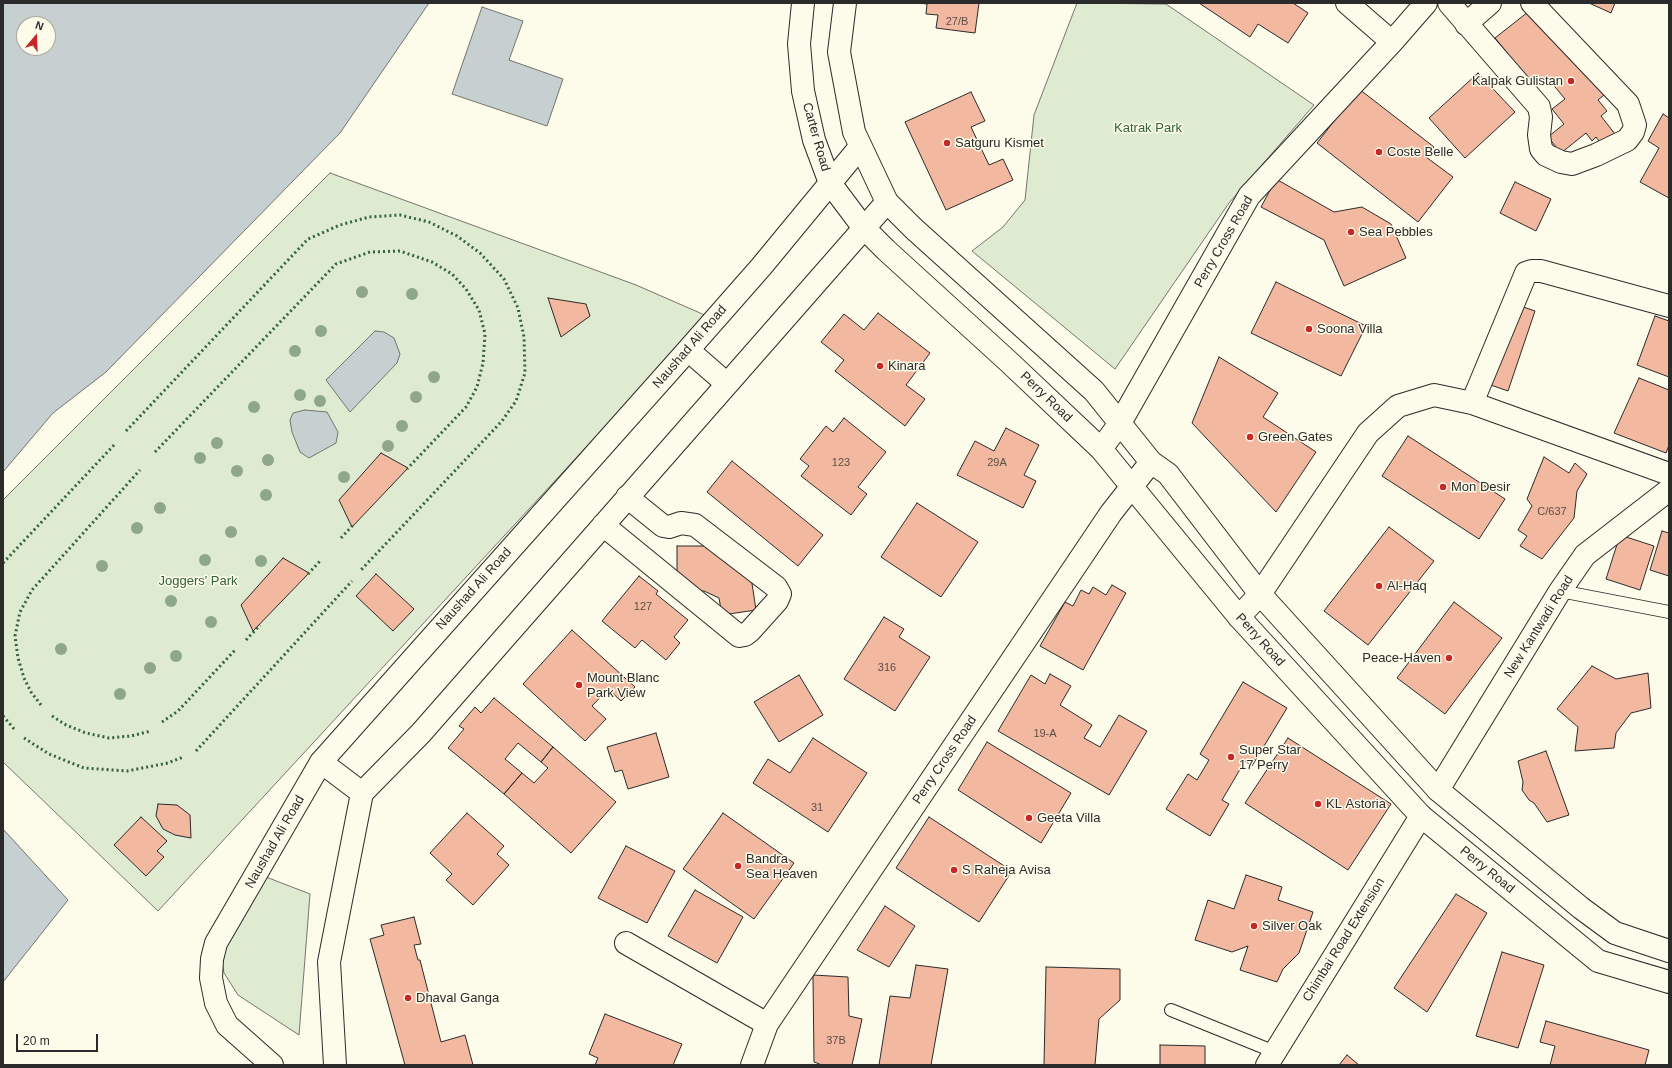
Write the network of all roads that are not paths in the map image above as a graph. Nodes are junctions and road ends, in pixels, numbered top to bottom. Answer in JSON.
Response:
{"nodes":[{"id":1,"x":803,"y":3,"type":"edge"},
{"id":2,"x":845,"y":3,"type":"edge"},
{"id":3,"x":1347,"y":3,"type":"edge"},
{"id":4,"x":1426,"y":3,"type":"edge"},
{"id":5,"x":1449,"y":3,"type":"edge"},
{"id":6,"x":1490,"y":3,"type":"edge"},
{"id":7,"x":1532,"y":3,"type":"edge"},
{"id":8,"x":1466,"y":24,"type":"junction"},
{"id":9,"x":1392,"y":42,"type":"junction"},
{"id":10,"x":860,"y":147,"type":"junction"},
{"id":11,"x":830,"y":184,"type":"junction"},
{"id":12,"x":887,"y":202,"type":"junction"},
{"id":13,"x":863,"y":227,"type":"junction"},
{"id":14,"x":886,"y":250,"type":"joint"},
{"id":15,"x":1669,"y":306,"type":"edge"},
{"id":16,"x":688,"y":350,"type":"junction"},
{"id":17,"x":726,"y":384,"type":"junction"},
{"id":18,"x":1472,"y":403,"type":"junction"},
{"id":19,"x":1120,"y":423,"type":"junction"},
{"id":20,"x":1101,"y":449,"type":"junction"},
{"id":21,"x":1151,"y":462,"type":"junction"},
{"id":22,"x":1669,"y":474,"type":"edge"},
{"id":23,"x":1132,"y":486,"type":"junction"},
{"id":24,"x":1669,"y":490,"type":"edge"},
{"id":25,"x":627,"y":497,"type":"junction"},
{"id":26,"x":603,"y":525,"type":"junction"},
{"id":27,"x":1560,"y":591,"type":"junction"},
{"id":28,"x":1260,"y":594,"type":"junction"},
{"id":29,"x":1669,"y":612,"type":"edge"},
{"id":30,"x":1238,"y":617,"type":"junction"},
{"id":31,"x":321,"y":762,"type":"junction"},
{"id":32,"x":1438,"y":790,"type":"junction"},
{"id":33,"x":362,"y":793,"type":"junction"},
{"id":34,"x":1420,"y":816,"type":"junction"},
{"id":35,"x":626,"y":943,"type":"dead end"},
{"id":36,"x":1669,"y":951,"type":"edge"},
{"id":37,"x":1669,"y":982,"type":"edge"},
{"id":38,"x":1171,"y":1010,"type":"dead end"},
{"id":39,"x":767,"y":1024,"type":"junction"},
{"id":40,"x":1271,"y":1058,"type":"edge"},
{"id":41,"x":272,"y":1065,"type":"edge"},
{"id":42,"x":335,"y":1065,"type":"edge"},
{"id":43,"x":752,"y":1065,"type":"edge"}],
"edges":[{"from":1,"to":11,"type":"street","name":"Carter Road"},
{"from":2,"to":10,"type":"street"},
{"from":3,"to":9,"type":"street"},
{"from":4,"to":9,"type":"street","name":"Perry Cross Road"},
{"from":5,"to":8,"type":"street"},
{"from":6,"to":8,"type":"street"},
{"from":7,"to":8,"type":"street"},
{"from":9,"to":19,"type":"street","name":"Perry Cross Road"},
{"from":10,"to":11,"type":"street","name":"Naushad Ali Road"},
{"from":10,"to":12,"type":"street"},
{"from":11,"to":13,"type":"street","name":"Carter Road"},
{"from":11,"to":16,"type":"street","name":"Naushad Ali Road"},
{"from":12,"to":13,"type":"street"},
{"from":12,"to":19,"type":"street"},
{"from":13,"to":14,"type":"street","name":"Carter Road"},
{"from":13,"to":17,"type":"street"},
{"from":14,"to":20,"type":"street","name":"Perry Road"},
{"from":15,"to":18,"type":"street"},
{"from":16,"to":17,"type":"street"},
{"from":16,"to":31,"type":"street","name":"Naushad Ali Road"},
{"from":17,"to":25,"type":"street"},
{"from":18,"to":22,"type":"street"},
{"from":18,"to":28,"type":"street"},
{"from":19,"to":20,"type":"street","name":"Perry Cross Road"},
{"from":19,"to":21,"type":"street"},
{"from":20,"to":23,"type":"street","name":"Perry Road"},
{"from":21,"to":23,"type":"street","name":"Perry Cross Road"},
{"from":21,"to":28,"type":"street"},
{"from":23,"to":30,"type":"street","name":"Perry Road"},
{"from":23,"to":39,"type":"street","name":"Perry Cross Road"},
{"from":24,"to":27,"type":"street","name":"New Kantwadi Road"},
{"from":25,"to":26,"type":"street"},
{"from":25,"to":26,"type":"street"},
{"from":26,"to":33,"type":"street"},
{"from":27,"to":29,"type":"lane"},
{"from":27,"to":32,"type":"street","name":"New Kantwadi Road"},
{"from":28,"to":30,"type":"street"},
{"from":28,"to":32,"type":"street"},
{"from":30,"to":34,"type":"street","name":"Perry Road"},
{"from":31,"to":33,"type":"street"},
{"from":31,"to":41,"type":"street","name":"Naushad Ali Road"},
{"from":32,"to":34,"type":"street","name":"New Kantwadi Road"},
{"from":32,"to":36,"type":"street"},
{"from":33,"to":42,"type":"street"},
{"from":34,"to":37,"type":"street","name":"Perry Road"},
{"from":34,"to":40,"type":"street","name":"Chimbai Road Extension"},
{"from":35,"to":39,"type":"street"},
{"from":38,"to":40,"type":"lane"},
{"from":39,"to":43,"type":"street","name":"Perry Cross Road"}]}
